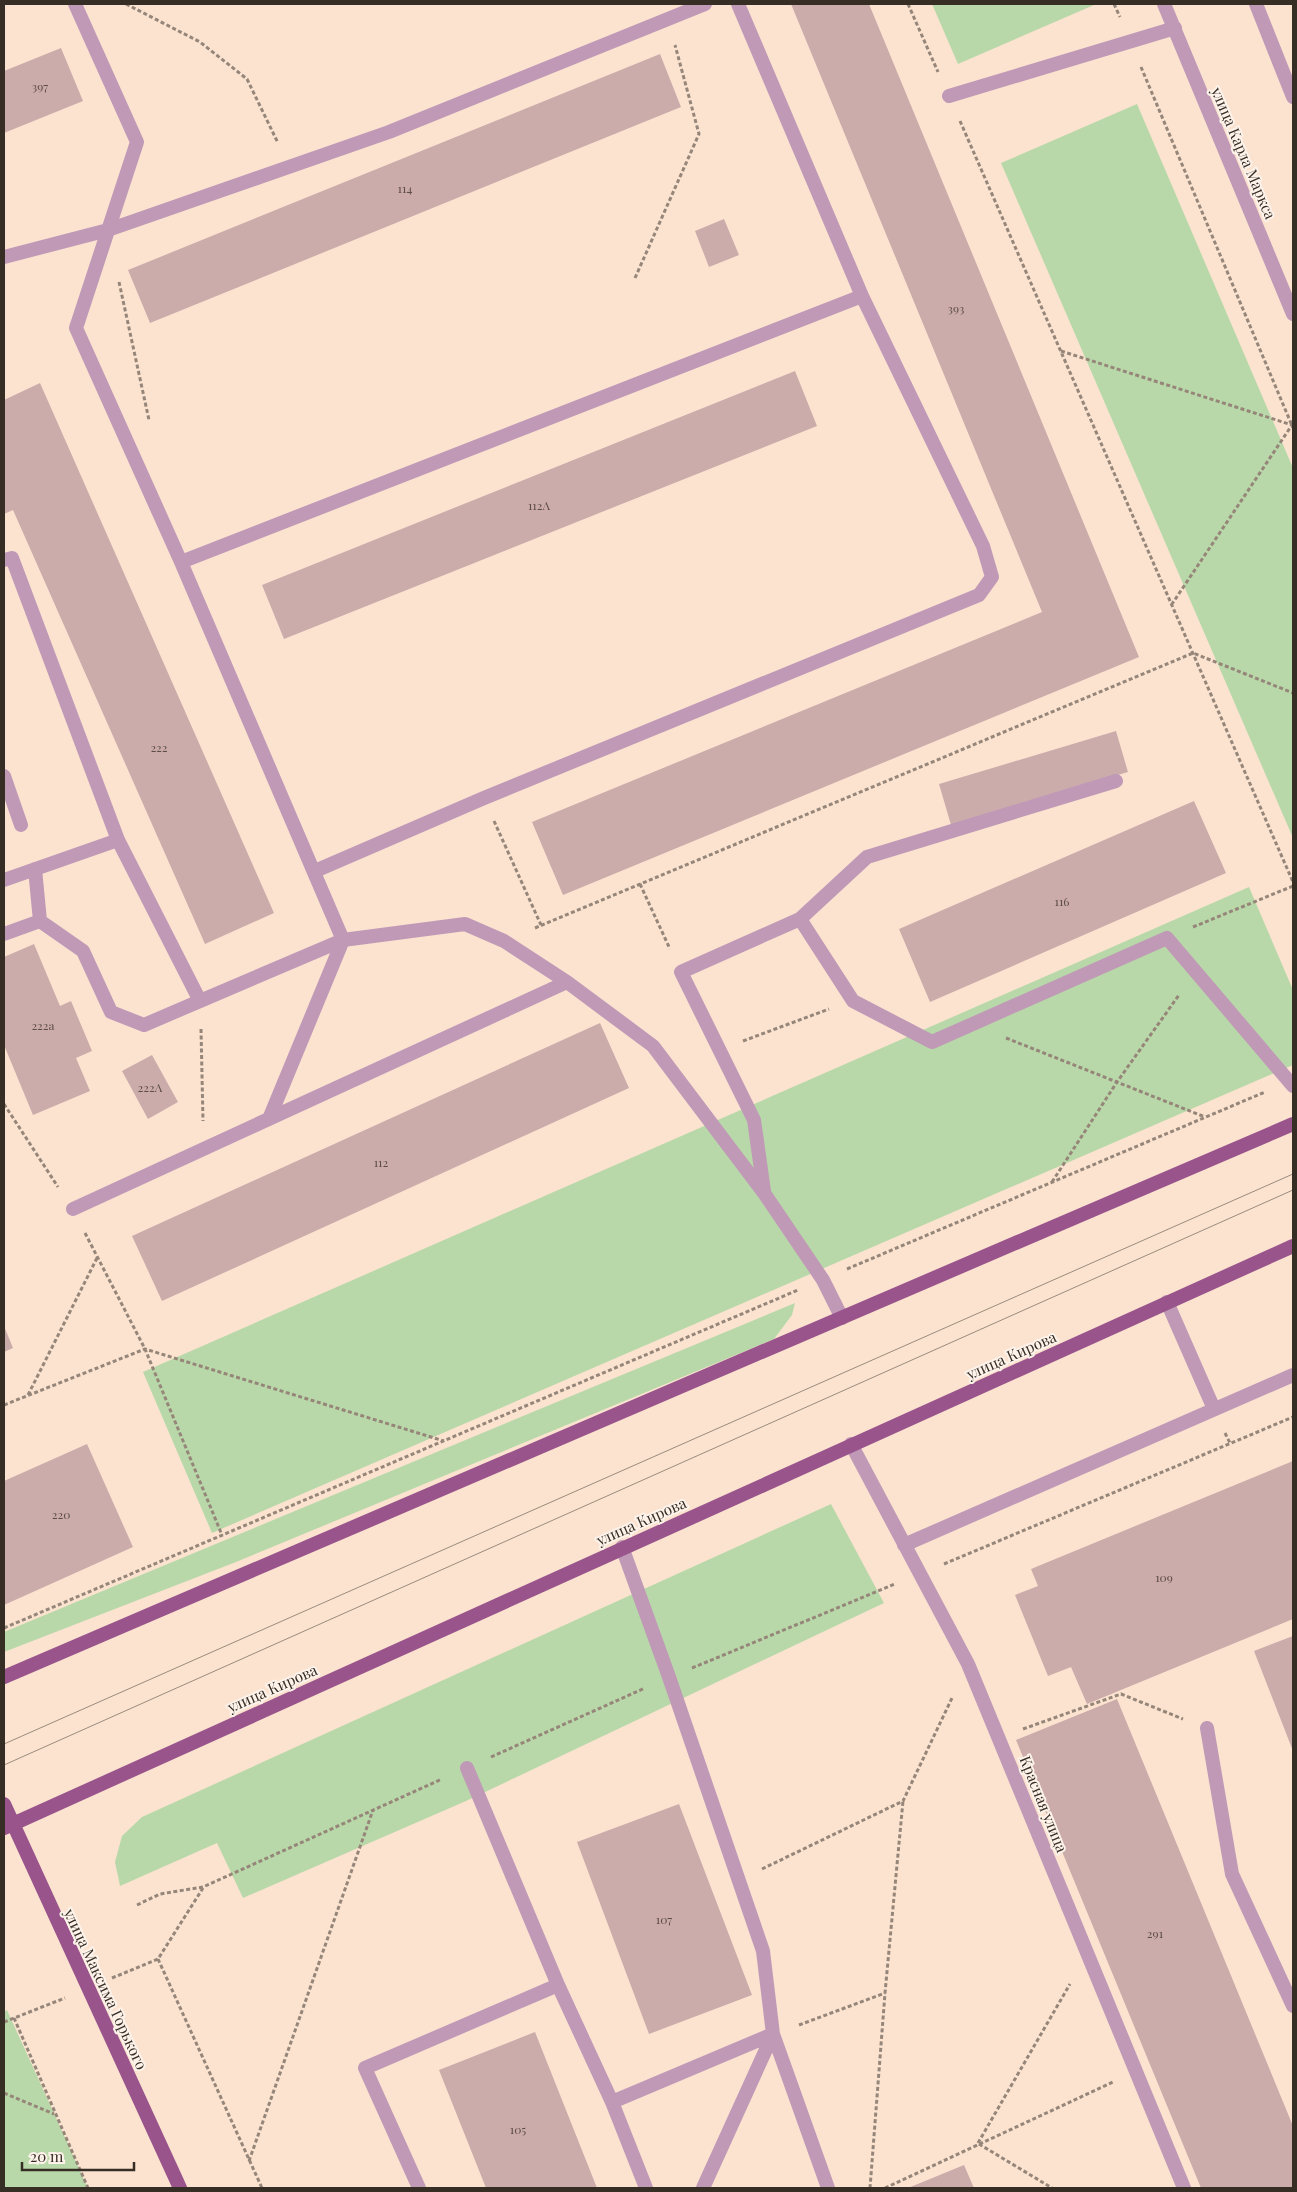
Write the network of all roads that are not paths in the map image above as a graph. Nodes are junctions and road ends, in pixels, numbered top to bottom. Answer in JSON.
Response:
{"nodes":[{"id":1,"x":75,"y":4,"type":"edge"},
{"id":2,"x":705,"y":4,"type":"edge"},
{"id":3,"x":738,"y":4,"type":"edge"},
{"id":4,"x":1164,"y":4,"type":"edge"},
{"id":5,"x":1256,"y":4,"type":"edge"},
{"id":6,"x":1175,"y":28,"type":"junction"},
{"id":7,"x":949,"y":96,"type":"road end"},
{"id":8,"x":1293,"y":97,"type":"edge"},
{"id":9,"x":108,"y":230,"type":"junction"},
{"id":10,"x":4,"y":257,"type":"edge"},
{"id":11,"x":862,"y":296,"type":"junction"},
{"id":12,"x":1293,"y":314,"type":"edge"},
{"id":13,"x":4,"y":560,"type":"edge"},
{"id":14,"x":181,"y":562,"type":"junction"},
{"id":15,"x":4,"y":776,"type":"edge"},
{"id":16,"x":1116,"y":781,"type":"dead end"},
{"id":17,"x":21,"y":825,"type":"dead end"},
{"id":18,"x":118,"y":840,"type":"junction"},
{"id":19,"x":35,"y":869,"type":"junction"},
{"id":20,"x":315,"y":871,"type":"junction"},
{"id":21,"x":4,"y":880,"type":"edge"},
{"id":22,"x":800,"y":919,"type":"junction"},
{"id":23,"x":40,"y":921,"type":"junction"},
{"id":24,"x":4,"y":934,"type":"edge"},
{"id":25,"x":343,"y":940,"type":"junction"},
{"id":26,"x":567,"y":982,"type":"junction"},
{"id":27,"x":200,"y":1001,"type":"junction"},
{"id":28,"x":1292,"y":1083,"type":"edge"},
{"id":29,"x":269,"y":1119,"type":"junction"},
{"id":30,"x":1293,"y":1124,"type":"edge"},
{"id":31,"x":764,"y":1193,"type":"junction"},
{"id":32,"x":73,"y":1209,"type":"road end"},
{"id":33,"x":1293,"y":1246,"type":"edge"},
{"id":34,"x":1167,"y":1302,"type":"junction"},
{"id":35,"x":842,"y":1318,"type":"junction"},
{"id":36,"x":1293,"y":1375,"type":"edge"},
{"id":37,"x":1214,"y":1409,"type":"junction"},
{"id":38,"x":851,"y":1444,"type":"junction"},
{"id":39,"x":904,"y":1545,"type":"junction"},
{"id":40,"x":622,"y":1547,"type":"junction"},
{"id":41,"x":4,"y":1677,"type":"edge"},
{"id":42,"x":1206,"y":1728,"type":"road end"},
{"id":43,"x":468,"y":1768,"type":"road end"},
{"id":44,"x":4,"y":1804,"type":"edge"},
{"id":45,"x":8,"y":1826,"type":"edge"},
{"id":46,"x":558,"y":1985,"type":"junction"},
{"id":47,"x":1293,"y":2006,"type":"edge"},
{"id":48,"x":773,"y":2034,"type":"junction"},
{"id":49,"x":612,"y":2102,"type":"junction"},
{"id":50,"x":180,"y":2188,"type":"edge"},
{"id":51,"x":418,"y":2188,"type":"edge"},
{"id":52,"x":646,"y":2188,"type":"edge"},
{"id":53,"x":703,"y":2188,"type":"edge"},
{"id":54,"x":828,"y":2188,"type":"edge"},
{"id":55,"x":1184,"y":2188,"type":"edge"}],
"edges":[{"from":1,"to":9,"type":"street"},
{"from":2,"to":9,"type":"street"},
{"from":3,"to":11,"type":"street"},
{"from":4,"to":6,"type":"street","name":"улица Карла Маркса"},
{"from":5,"to":8,"type":"street"},
{"from":6,"to":7,"type":"street"},
{"from":6,"to":12,"type":"street","name":"улица Карла Маркса"},
{"from":9,"to":10,"type":"street"},
{"from":9,"to":14,"type":"street"},
{"from":11,"to":14,"type":"street"},
{"from":11,"to":20,"type":"street"},
{"from":13,"to":18,"type":"street"},
{"from":14,"to":20,"type":"street"},
{"from":15,"to":17,"type":"street"},
{"from":16,"to":22,"type":"street"},
{"from":18,"to":19,"type":"street"},
{"from":18,"to":27,"type":"street"},
{"from":19,"to":21,"type":"street"},
{"from":19,"to":23,"type":"street"},
{"from":20,"to":25,"type":"street"},
{"from":22,"to":28,"type":"street"},
{"from":22,"to":31,"type":"street"},
{"from":23,"to":24,"type":"street"},
{"from":23,"to":27,"type":"street"},
{"from":25,"to":26,"type":"street"},
{"from":25,"to":27,"type":"street"},
{"from":25,"to":29,"type":"street"},
{"from":26,"to":29,"type":"street"},
{"from":26,"to":31,"type":"street"},
{"from":29,"to":32,"type":"street"},
{"from":30,"to":35,"type":"main road"},
{"from":31,"to":35,"type":"street"},
{"from":33,"to":34,"type":"main road","name":"улица Кирова"},
{"from":34,"to":37,"type":"street"},
{"from":34,"to":38,"type":"main road","name":"улица Кирова"},
{"from":35,"to":41,"type":"main road"},
{"from":36,"to":37,"type":"street"},
{"from":37,"to":39,"type":"street"},
{"from":38,"to":39,"type":"street","name":"Красная улица"},
{"from":38,"to":40,"type":"main road","name":"улица Кирова"},
{"from":39,"to":55,"type":"street","name":"Красная улица"},
{"from":40,"to":45,"type":"main road","name":"улица Кирова"},
{"from":40,"to":48,"type":"street"},
{"from":42,"to":47,"type":"street"},
{"from":43,"to":46,"type":"street"},
{"from":44,"to":45,"type":"main road","name":"улица Максима Горького"},
{"from":45,"to":50,"type":"main road","name":"улица Максима Горького"},
{"from":46,"to":49,"type":"street"},
{"from":46,"to":51,"type":"street"},
{"from":48,"to":49,"type":"street"},
{"from":48,"to":53,"type":"street"},
{"from":48,"to":54,"type":"street"},
{"from":49,"to":52,"type":"street"}]}
